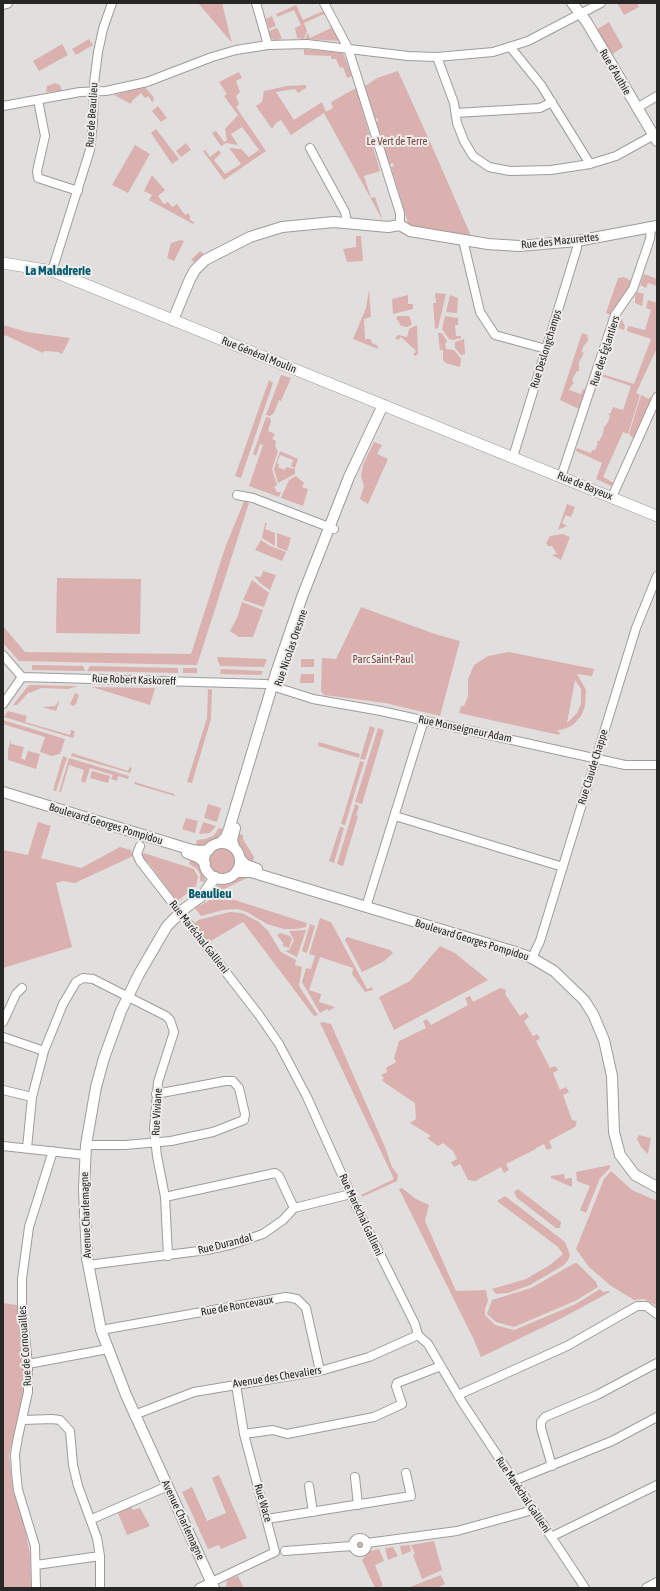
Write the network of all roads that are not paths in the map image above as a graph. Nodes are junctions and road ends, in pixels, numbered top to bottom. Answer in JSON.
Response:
{"nodes":[{"id":1,"x":112,"y":3,"type":"edge"},
{"id":2,"x":256,"y":3,"type":"edge"},
{"id":3,"x":324,"y":3,"type":"edge"},
{"id":4,"x":572,"y":3,"type":"edge"},
{"id":5,"x":601,"y":3,"type":"edge"},
{"id":6,"x":580,"y":14,"type":"junction"},
{"id":7,"x":268,"y":45,"type":"junction"},
{"id":8,"x":348,"y":48,"type":"junction"},
{"id":9,"x":511,"y":48,"type":"junction"},
{"id":10,"x":437,"y":57,"type":"junction"},
{"id":11,"x":94,"y":92,"type":"junction"},
{"id":12,"x":657,"y":96,"type":"edge"},
{"id":13,"x":38,"y":100,"type":"junction"},
{"id":14,"x":552,"y":102,"type":"junction"},
{"id":15,"x":3,"y":106,"type":"edge"},
{"id":16,"x":637,"y":108,"type":"junction"},
{"id":17,"x":456,"y":113,"type":"junction"},
{"id":18,"x":655,"y":138,"type":"edge"},
{"id":19,"x":310,"y":148,"type":"dead end"},
{"id":20,"x":590,"y":164,"type":"junction"},
{"id":21,"x":78,"y":191,"type":"junction"},
{"id":22,"x":347,"y":222,"type":"junction"},
{"id":23,"x":400,"y":225,"type":"junction"},
{"id":24,"x":654,"y":227,"type":"edge"},
{"id":25,"x":463,"y":240,"type":"junction"},
{"id":26,"x":577,"y":241,"type":"junction"},
{"id":27,"x":3,"y":263,"type":"edge"},
{"id":28,"x":52,"y":271,"type":"junction"},
{"id":29,"x":173,"y":320,"type":"junction"},
{"id":30,"x":546,"y":349,"type":"junction"},
{"id":31,"x":657,"y":397,"type":"edge"},
{"id":32,"x":383,"y":405,"type":"junction"},
{"id":33,"x":513,"y":457,"type":"junction"},
{"id":34,"x":561,"y":476,"type":"junction"},
{"id":35,"x":237,"y":495,"type":"dead end"},
{"id":36,"x":612,"y":497,"type":"junction"},
{"id":37,"x":657,"y":516,"type":"edge"},
{"id":38,"x":331,"y":528,"type":"junction"},
{"id":39,"x":657,"y":576,"type":"edge"},
{"id":40,"x":3,"y":655,"type":"edge"},
{"id":41,"x":22,"y":677,"type":"junction"},
{"id":42,"x":275,"y":686,"type":"junction"},
{"id":43,"x":3,"y":704,"type":"edge"},
{"id":44,"x":424,"y":720,"type":"junction"},
{"id":45,"x":596,"y":757,"type":"junction"},
{"id":46,"x":657,"y":765,"type":"edge"},
{"id":47,"x":3,"y":792,"type":"edge"},
{"id":48,"x":3,"y":797,"type":"edge"},
{"id":49,"x":395,"y":816,"type":"junction"},
{"id":50,"x":220,"y":843,"type":"junction"},
{"id":51,"x":140,"y":846,"type":"dead end"},
{"id":52,"x":234,"y":847,"type":"junction"},
{"id":53,"x":209,"y":850,"type":"junction"},
{"id":54,"x":240,"y":859,"type":"junction"},
{"id":55,"x":205,"y":863,"type":"junction"},
{"id":56,"x":563,"y":867,"type":"junction"},
{"id":57,"x":237,"y":872,"type":"junction"},
{"id":58,"x":215,"y":877,"type":"junction"},
{"id":59,"x":367,"y":905,"type":"junction"},
{"id":60,"x":180,"y":912,"type":"junction"},
{"id":61,"x":533,"y":957,"type":"junction"},
{"id":62,"x":22,"y":988,"type":"dead end"},
{"id":63,"x":128,"y":997,"type":"junction"},
{"id":64,"x":3,"y":1022,"type":"edge"},
{"id":65,"x":3,"y":1037,"type":"edge"},
{"id":66,"x":44,"y":1051,"type":"junction"},
{"id":67,"x":3,"y":1090,"type":"edge"},
{"id":68,"x":156,"y":1094,"type":"junction"},
{"id":69,"x":32,"y":1097,"type":"junction"},
{"id":70,"x":155,"y":1143,"type":"junction"},
{"id":71,"x":3,"y":1146,"type":"edge"},
{"id":72,"x":27,"y":1148,"type":"junction"},
{"id":73,"x":86,"y":1150,"type":"junction"},
{"id":74,"x":53,"y":1151,"type":"junction"},
{"id":75,"x":657,"y":1182,"type":"edge"},
{"id":76,"x":657,"y":1187,"type":"edge"},
{"id":77,"x":351,"y":1194,"type":"junction"},
{"id":78,"x":165,"y":1197,"type":"junction"},
{"id":79,"x":294,"y":1208,"type":"junction"},
{"id":80,"x":168,"y":1256,"type":"junction"},
{"id":81,"x":88,"y":1265,"type":"junction"},
{"id":82,"x":657,"y":1314,"type":"edge"},
{"id":83,"x":101,"y":1330,"type":"junction"},
{"id":84,"x":418,"y":1335,"type":"junction"},
{"id":85,"x":108,"y":1349,"type":"junction"},
{"id":86,"x":657,"y":1362,"type":"edge"},
{"id":87,"x":28,"y":1364,"type":"junction"},
{"id":88,"x":441,"y":1366,"type":"junction"},
{"id":89,"x":320,"y":1371,"type":"junction"},
{"id":90,"x":236,"y":1385,"type":"junction"},
{"id":91,"x":458,"y":1395,"type":"junction"},
{"id":92,"x":134,"y":1415,"type":"junction"},
{"id":93,"x":657,"y":1418,"type":"edge"},
{"id":94,"x":23,"y":1420,"type":"junction"},
{"id":95,"x":244,"y":1434,"type":"junction"},
{"id":96,"x":552,"y":1466,"type":"junction"},
{"id":97,"x":406,"y":1473,"type":"dead end"},
{"id":98,"x":354,"y":1477,"type":"dead end"},
{"id":99,"x":513,"y":1481,"type":"junction"},
{"id":100,"x":657,"y":1485,"type":"edge"},
{"id":101,"x":168,"y":1486,"type":"junction"},
{"id":102,"x":309,"y":1486,"type":"dead end"},
{"id":103,"x":358,"y":1505,"type":"junction"},
{"id":104,"x":533,"y":1510,"type":"junction"},
{"id":105,"x":313,"y":1512,"type":"junction"},
{"id":106,"x":92,"y":1519,"type":"junction"},
{"id":107,"x":267,"y":1519,"type":"junction"},
{"id":108,"x":551,"y":1537,"type":"junction"},
{"id":109,"x":284,"y":1551,"type":"dead end"},
{"id":110,"x":100,"y":1556,"type":"junction"},
{"id":111,"x":36,"y":1565,"type":"junction"},
{"id":112,"x":657,"y":1582,"type":"edge"},
{"id":113,"x":213,"y":1585,"type":"edge"},
{"id":114,"x":36,"y":1588,"type":"edge"},
{"id":115,"x":100,"y":1588,"type":"edge"},
{"id":116,"x":200,"y":1588,"type":"edge"},
{"id":117,"x":585,"y":1588,"type":"edge"},
{"id":118,"x":646,"y":1588,"type":"edge"}],
"edges":[{"from":1,"to":11,"type":"street","name":"Rue de Beaulieu"},
{"from":2,"to":7,"type":"street"},
{"from":3,"to":8,"type":"street"},
{"from":4,"to":6,"type":"street","name":"Rue d'Authie"},
{"from":5,"to":6,"type":"street"},
{"from":6,"to":9,"type":"street"},
{"from":6,"to":16,"type":"street","name":"Rue d'Authie"},
{"from":7,"to":8,"type":"street"},
{"from":7,"to":11,"type":"street"},
{"from":8,"to":10,"type":"street"},
{"from":8,"to":23,"type":"street"},
{"from":9,"to":10,"type":"street"},
{"from":9,"to":14,"type":"street"},
{"from":10,"to":17,"type":"street"},
{"from":11,"to":13,"type":"street"},
{"from":11,"to":21,"type":"street","name":"Rue de Beaulieu"},
{"from":12,"to":16,"type":"street"},
{"from":13,"to":15,"type":"street"},
{"from":13,"to":21,"type":"street"},
{"from":14,"to":17,"type":"street"},
{"from":14,"to":20,"type":"street"},
{"from":16,"to":18,"type":"street","name":"Rue d'Authie"},
{"from":17,"to":20,"type":"street"},
{"from":18,"to":20,"type":"street"},
{"from":19,"to":22,"type":"street"},
{"from":21,"to":28,"type":"street","name":"Rue de Beaulieu"},
{"from":22,"to":23,"type":"street"},
{"from":22,"to":29,"type":"street"},
{"from":23,"to":25,"type":"street","name":"Rue des Mazurettes"},
{"from":24,"to":26,"type":"street","name":"Rue des Mazurettes"},
{"from":24,"to":34,"type":"street","name":"Rue des Églantiers"},
{"from":25,"to":26,"type":"street","name":"Rue des Mazurettes"},
{"from":25,"to":30,"type":"street"},
{"from":26,"to":30,"type":"street","name":"Rue Deslongchamps"},
{"from":27,"to":28,"type":"main road","name":"Rue Général Moulin"},
{"from":28,"to":29,"type":"main road","name":"Rue Général Moulin"},
{"from":29,"to":32,"type":"main road","name":"Rue Général Moulin"},
{"from":30,"to":33,"type":"street","name":"Rue Deslongchamps"},
{"from":31,"to":36,"type":"street"},
{"from":32,"to":33,"type":"main road","name":"Rue Général Moulin"},
{"from":32,"to":38,"type":"street","name":"Rue Nicolas Oresme"},
{"from":33,"to":34,"type":"main road","name":"Rue de Bayeux"},
{"from":34,"to":36,"type":"main road","name":"Rue de Bayeux"},
{"from":35,"to":38,"type":"street"},
{"from":36,"to":37,"type":"main road","name":"Rue de Bayeux"},
{"from":38,"to":42,"type":"street","name":"Rue Nicolas Oresme"},
{"from":39,"to":45,"type":"street","name":"Rue Claude Chappe"},
{"from":40,"to":41,"type":"street"},
{"from":41,"to":42,"type":"street","name":"Rue Robert Kaskoreff"},
{"from":41,"to":43,"type":"street"},
{"from":42,"to":44,"type":"street","name":"Rue Monseigneur Adam"},
{"from":42,"to":50,"type":"street","name":"Rue Nicolas Oresme"},
{"from":42,"to":52,"type":"street","name":"Rue Nicolas Oresme"},
{"from":44,"to":45,"type":"street","name":"Rue Monseigneur Adam"},
{"from":44,"to":49,"type":"street"},
{"from":45,"to":46,"type":"street","name":"Rue Monseigneur Adam"},
{"from":45,"to":56,"type":"street","name":"Rue Claude Chappe"},
{"from":47,"to":53,"type":"street","name":"Boulevard Georges Pompidou"},
{"from":48,"to":55,"type":"street","name":"Boulevard Georges Pompidou"},
{"from":49,"to":56,"type":"street"},
{"from":49,"to":59,"type":"street"},
{"from":50,"to":52,"type":"street"},
{"from":50,"to":53,"type":"street"},
{"from":51,"to":60,"type":"street","name":"Rue Maréchal Gallieni"},
{"from":52,"to":54,"type":"street"},
{"from":53,"to":55,"type":"street"},
{"from":54,"to":57,"type":"street"},
{"from":54,"to":59,"type":"street","name":"Boulevard Georges Pompidou"},
{"from":55,"to":58,"type":"street"},
{"from":56,"to":61,"type":"street","name":"Rue Claude Chappe"},
{"from":57,"to":58,"type":"street"},
{"from":57,"to":59,"type":"street","name":"Boulevard Georges Pompidou"},
{"from":58,"to":60,"type":"street","name":"Avenue Charlemagne"},
{"from":59,"to":61,"type":"street","name":"Boulevard Georges Pompidou"},
{"from":60,"to":63,"type":"street","name":"Avenue Charlemagne"},
{"from":60,"to":77,"type":"street","name":"Rue Maréchal Gallieni"},
{"from":61,"to":75,"type":"street","name":"Boulevard Georges Pompidou"},
{"from":61,"to":76,"type":"street","name":"Boulevard Georges Pompidou"},
{"from":62,"to":64,"type":"street"},
{"from":63,"to":66,"type":"street","name":"Rue Viviane"},
{"from":63,"to":68,"type":"street","name":"Rue Viviane"},
{"from":63,"to":73,"type":"street","name":"Avenue Charlemagne"},
{"from":65,"to":66,"type":"street"},
{"from":66,"to":69,"type":"street"},
{"from":67,"to":69,"type":"street"},
{"from":68,"to":70,"type":"street","name":"Rue Viviane"},
{"from":68,"to":70,"type":"street"},
{"from":69,"to":72,"type":"street"},
{"from":70,"to":73,"type":"street"},
{"from":70,"to":78,"type":"street","name":"Rue Viviane"},
{"from":71,"to":72,"type":"street"},
{"from":72,"to":74,"type":"street"},
{"from":73,"to":74,"type":"street"},
{"from":73,"to":81,"type":"street","name":"Avenue Charlemagne"},
{"from":74,"to":87,"type":"street","name":"Rue de Cornouailles"},
{"from":77,"to":79,"type":"street","name":"Rue Durandal"},
{"from":77,"to":84,"type":"street","name":"Rue Maréchal Gallieni"},
{"from":78,"to":79,"type":"street"},
{"from":78,"to":80,"type":"street","name":"Rue Viviane"},
{"from":79,"to":80,"type":"street","name":"Rue Durandal"},
{"from":80,"to":81,"type":"street","name":"Rue Durandal"},
{"from":81,"to":83,"type":"street","name":"Avenue Charlemagne"},
{"from":82,"to":91,"type":"street"},
{"from":83,"to":85,"type":"street","name":"Avenue Charlemagne"},
{"from":83,"to":89,"type":"street","name":"Rue de Roncevaux"},
{"from":84,"to":88,"type":"street","name":"Rue Maréchal Gallieni"},
{"from":84,"to":89,"type":"street","name":"Avenue des Chevaliers"},
{"from":85,"to":87,"type":"street"},
{"from":85,"to":92,"type":"street","name":"Avenue Charlemagne"},
{"from":86,"to":96,"type":"street"},
{"from":87,"to":94,"type":"street","name":"Rue de Cornouailles"},
{"from":88,"to":91,"type":"street","name":"Rue Maréchal Gallieni"},
{"from":88,"to":95,"type":"street"},
{"from":89,"to":90,"type":"street","name":"Avenue des Chevaliers"},
{"from":90,"to":92,"type":"street","name":"Avenue des Chevaliers"},
{"from":90,"to":95,"type":"street","name":"Rue Wace"},
{"from":91,"to":99,"type":"street","name":"Rue Maréchal Gallieni"},
{"from":92,"to":101,"type":"street","name":"Avenue Charlemagne"},
{"from":93,"to":96,"type":"street"},
{"from":94,"to":106,"type":"street"},
{"from":94,"to":111,"type":"street","name":"Rue de Cornouailles"},
{"from":95,"to":107,"type":"street","name":"Rue Wace"},
{"from":96,"to":99,"type":"street"},
{"from":97,"to":103,"type":"street"},
{"from":98,"to":103,"type":"street"},
{"from":99,"to":104,"type":"street","name":"Rue Maréchal Gallieni"},
{"from":100,"to":108,"type":"street"},
{"from":101,"to":106,"type":"street"},
{"from":101,"to":113,"type":"street","name":"Avenue Charlemagne"},
{"from":102,"to":105,"type":"street"},
{"from":103,"to":105,"type":"street"},
{"from":104,"to":108,"type":"street","name":"Rue Maréchal Gallieni"},
{"from":104,"to":109,"type":"street"},
{"from":105,"to":107,"type":"street"},
{"from":106,"to":110,"type":"street"},
{"from":107,"to":113,"type":"street","name":"Rue Wace"},
{"from":108,"to":117,"type":"street","name":"Rue Maréchal Gallieni"},
{"from":110,"to":111,"type":"street"},
{"from":110,"to":115,"type":"street"},
{"from":111,"to":114,"type":"street","name":"Rue de Cornouailles"},
{"from":112,"to":118,"type":"street"},
{"from":113,"to":116,"type":"street"}]}
